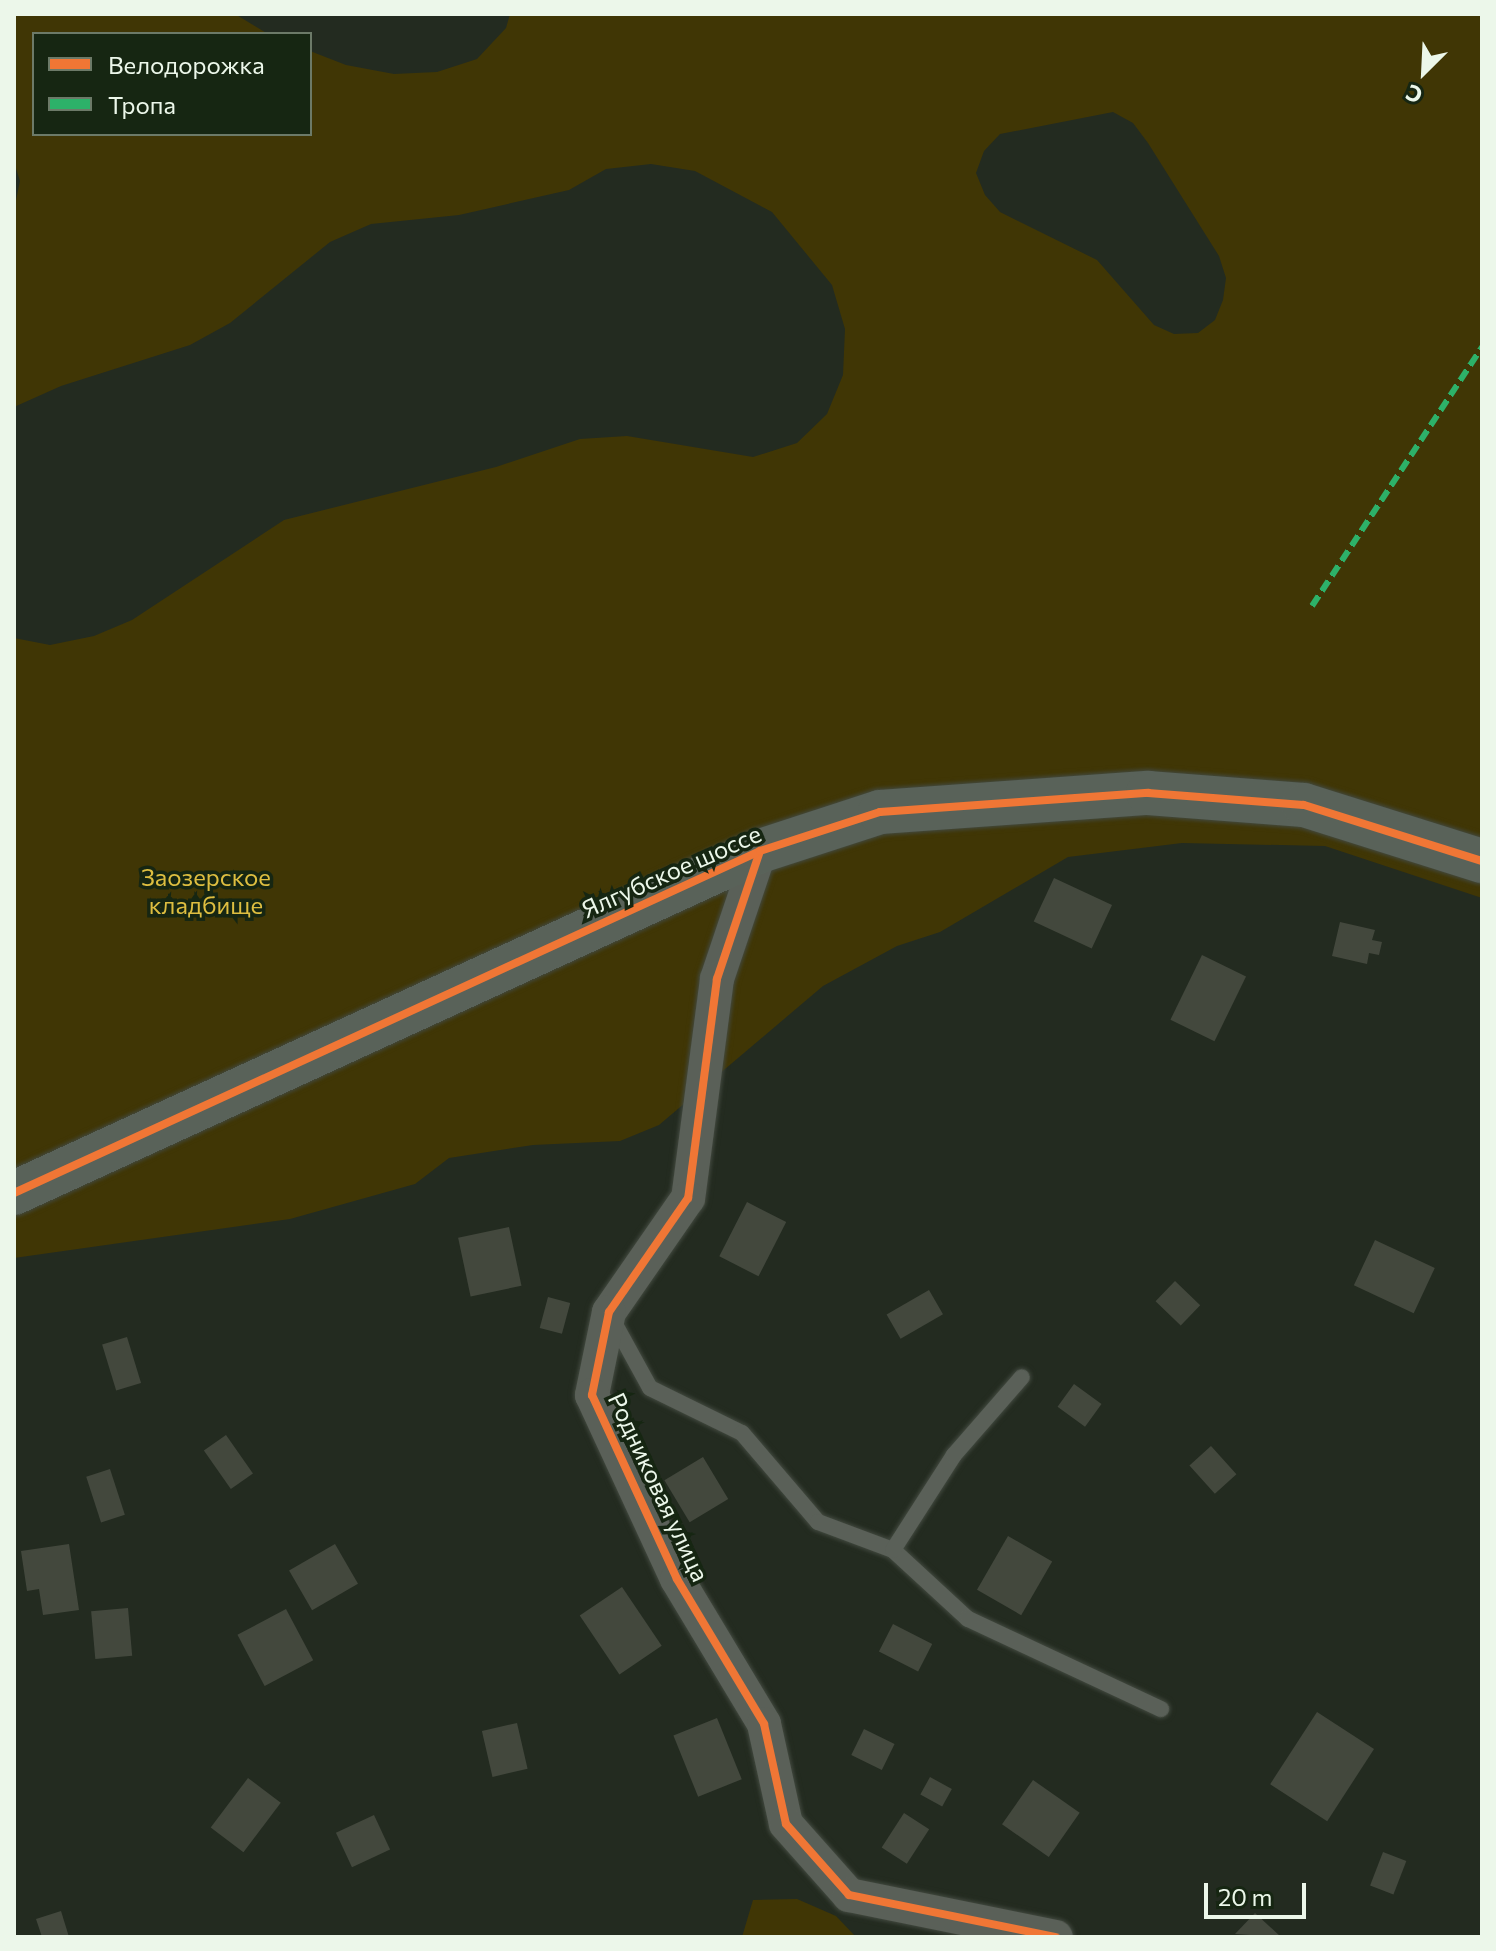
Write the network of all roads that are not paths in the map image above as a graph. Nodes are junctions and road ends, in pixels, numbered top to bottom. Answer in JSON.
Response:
{"nodes":[{"id":1,"x":760,"y":851,"type":"junction"},
{"id":2,"x":1482,"y":861,"type":"edge"},
{"id":3,"x":14,"y":1193,"type":"edge"},
{"id":4,"x":609,"y":1312,"type":"junction"},
{"id":5,"x":1022,"y":1377,"type":"dead end"},
{"id":6,"x":893,"y":1550,"type":"junction"},
{"id":7,"x":1161,"y":1709,"type":"dead end"},
{"id":8,"x":1056,"y":1937,"type":"edge"}],
"edges":[{"from":1,"to":2,"type":"street","name":"Ялгубское шоссе"},
{"from":1,"to":3,"type":"street","name":"Ялгубское шоссе"},
{"from":1,"to":4,"type":"street","name":"Родниковая улица"},
{"from":4,"to":6,"type":"lane"},
{"from":4,"to":8,"type":"street","name":"Родниковая улица"},
{"from":5,"to":6,"type":"lane"},
{"from":6,"to":7,"type":"lane"}]}
